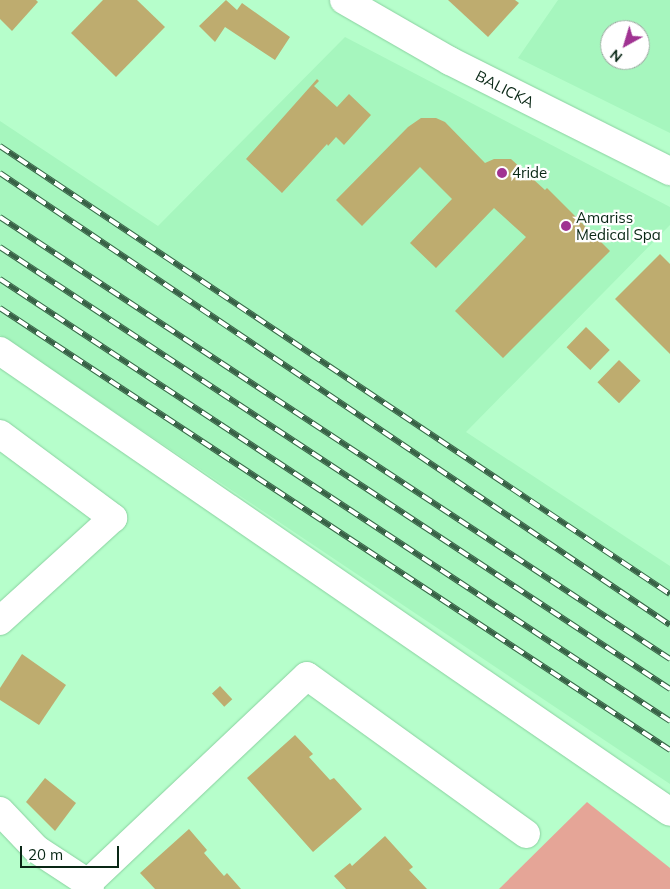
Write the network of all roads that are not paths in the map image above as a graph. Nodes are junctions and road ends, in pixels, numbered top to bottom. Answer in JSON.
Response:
{"nodes":[{"id":1,"x":344,"y":0,"type":"edge"},
{"id":2,"x":670,"y":171,"type":"edge"},
{"id":3,"x":0,"y":351,"type":"edge"},
{"id":4,"x":0,"y":434,"type":"edge"},
{"id":5,"x":0,"y":621,"type":"edge"},
{"id":6,"x":0,"y":811,"type":"edge"},
{"id":7,"x":670,"y":812,"type":"edge"},
{"id":8,"x":526,"y":834,"type":"dead end"},
{"id":9,"x":89,"y":886,"type":"edge"}],
"edges":[{"from":1,"to":2,"type":"street","name":"BALICKA"},
{"from":3,"to":7,"type":"street"},
{"from":4,"to":5,"type":"street"},
{"from":6,"to":9,"type":"street"},
{"from":8,"to":9,"type":"street"}]}
